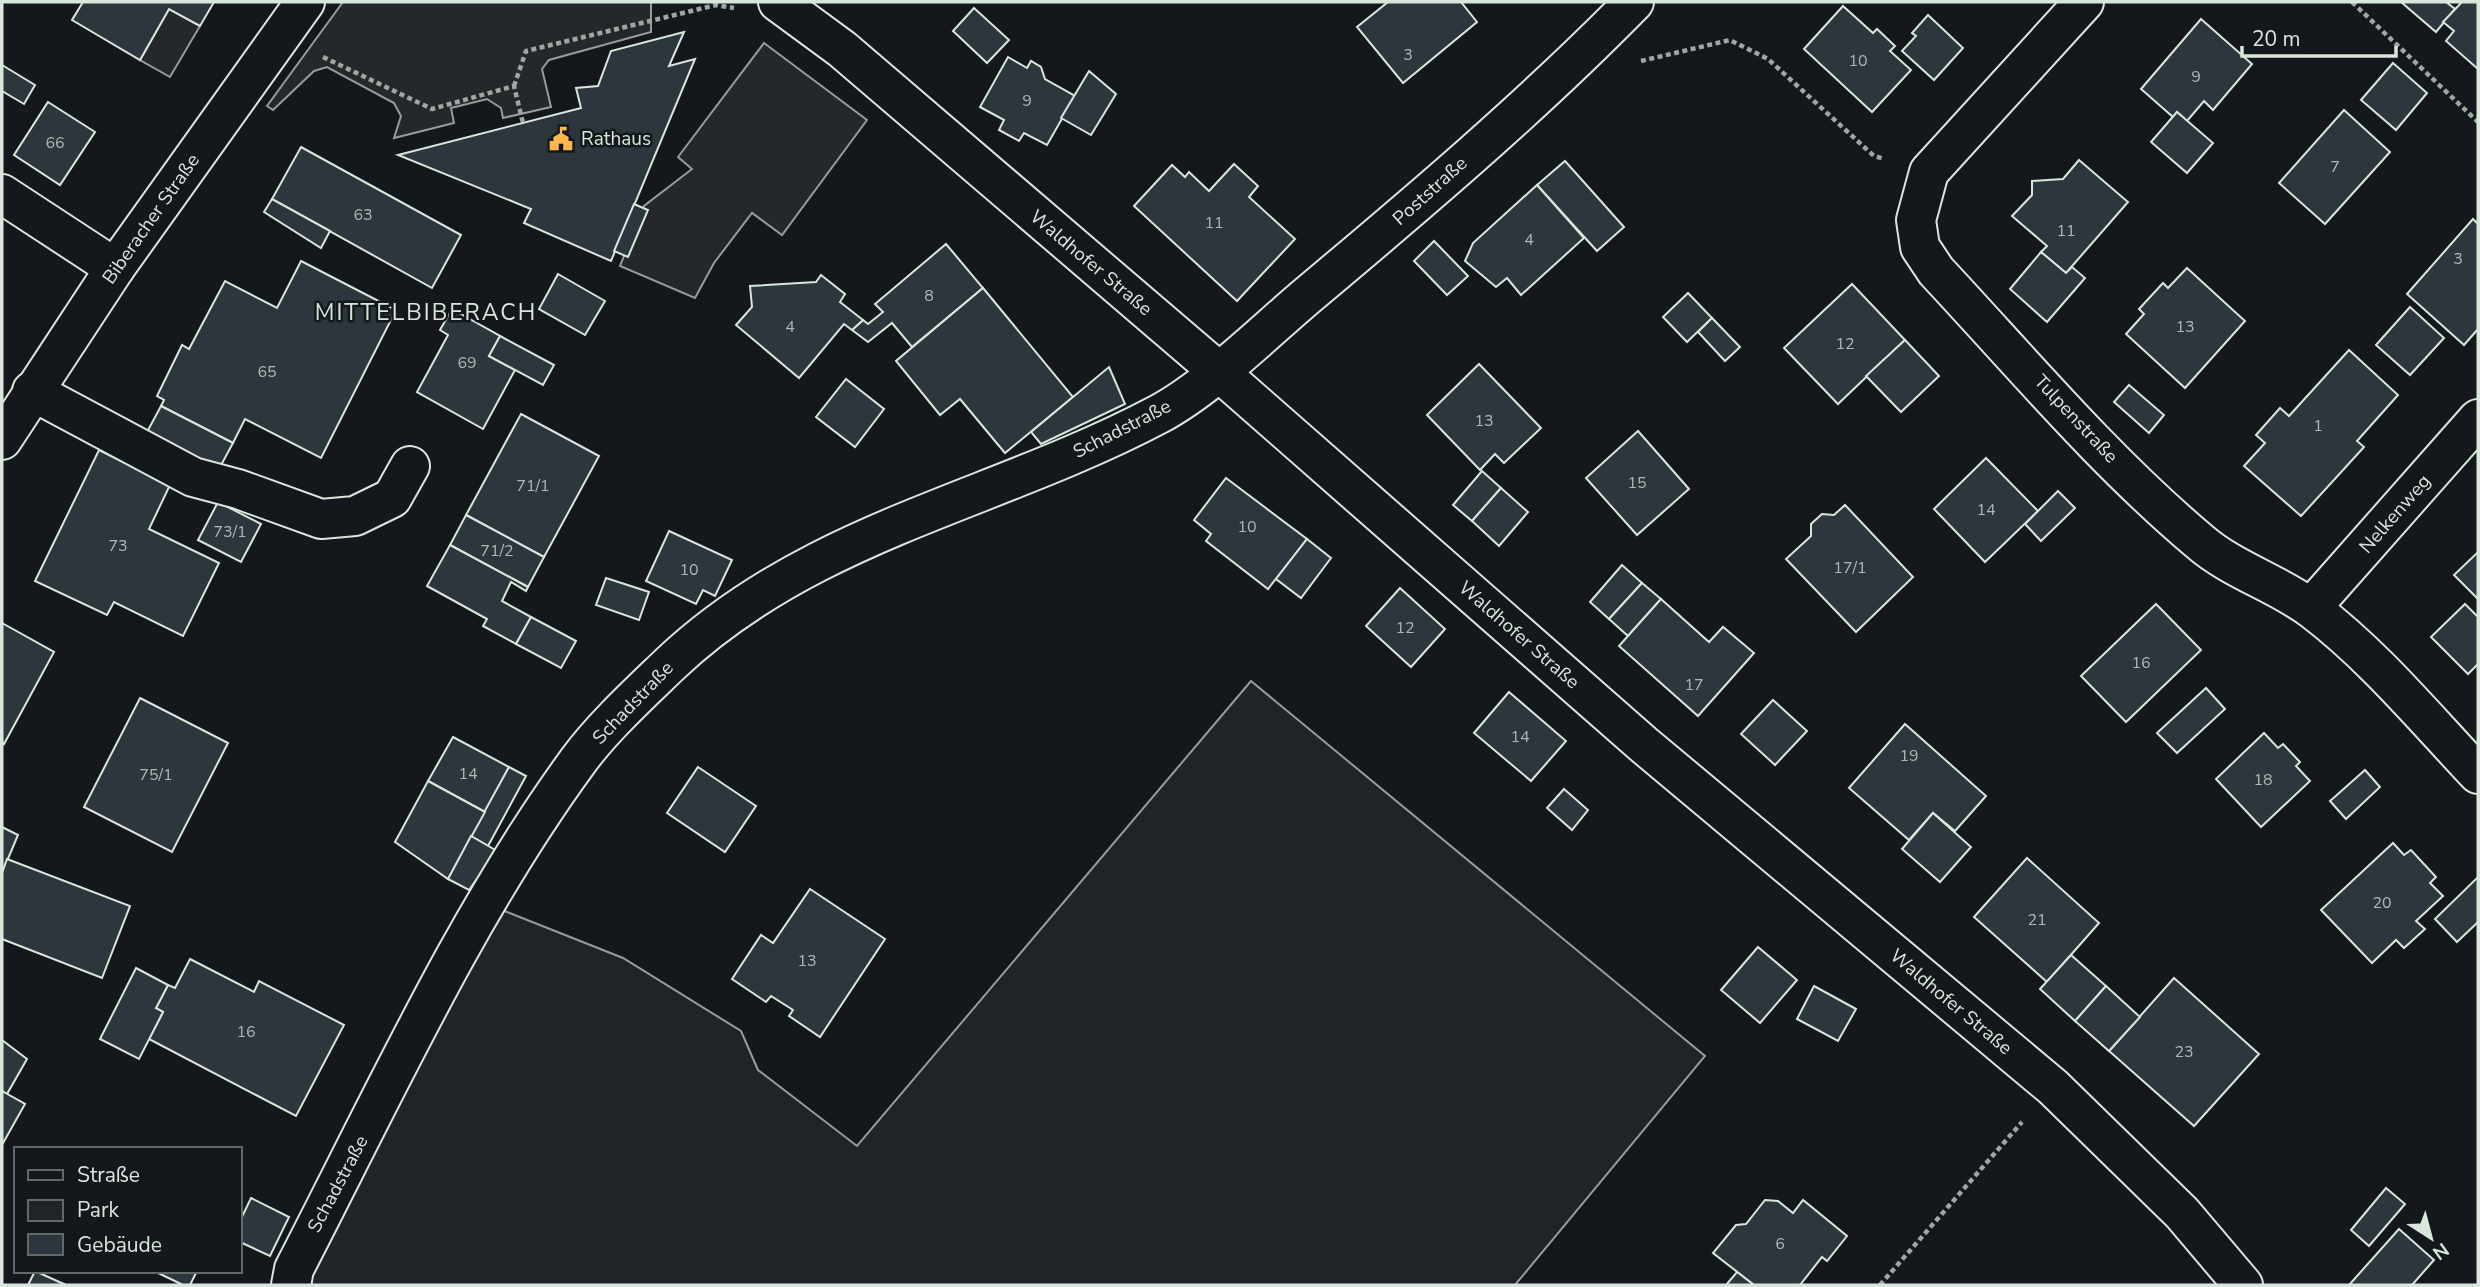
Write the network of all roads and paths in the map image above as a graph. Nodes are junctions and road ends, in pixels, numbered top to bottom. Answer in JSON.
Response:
{"nodes":[{"id":1,"x":1634,"y":2,"type":"edge"},
{"id":2,"x":2084,"y":2,"type":"edge"},
{"id":3,"x":2351,"y":2,"type":"edge"},
{"id":4,"x":784,"y":6,"type":"edge"},
{"id":5,"x":301,"y":8,"type":"edge"},
{"id":6,"x":1596,"y":41,"type":"junction"},
{"id":7,"x":513,"y":86,"type":"junction"},
{"id":8,"x":2478,"y":122,"type":"edge"},
{"id":9,"x":523,"y":123,"type":"dead end"},
{"id":10,"x":1929,"y":172,"type":"junction"},
{"id":11,"x":8,"y":198,"type":"edge"},
{"id":12,"x":115,"y":268,"type":"junction"},
{"id":13,"x":1218,"y":371,"type":"junction"},
{"id":14,"x":32,"y":391,"type":"junction"},
{"id":15,"x":2478,"y":419,"type":"edge"},
{"id":16,"x":2,"y":440,"type":"edge"},
{"id":17,"x":410,"y":466,"type":"dead end"},
{"id":18,"x":2311,"y":608,"type":"junction"},
{"id":19,"x":2478,"y":774,"type":"edge"},
{"id":20,"x":2005,"y":1141,"type":"dead end"},
{"id":21,"x":292,"y":1285,"type":"edge"},
{"id":22,"x":1880,"y":1285,"type":"edge"},
{"id":23,"x":2243,"y":1285,"type":"edge"}],
"edges":[{"from":1,"to":6,"type":"street","name":"Poststraße"},
{"from":2,"to":10,"type":"street","name":"Tulpenstraße"},
{"from":3,"to":8,"type":"path"},
{"from":4,"to":7,"type":"path"},
{"from":4,"to":13,"type":"street","name":"Waldhofer Straße"},
{"from":5,"to":7,"type":"path"},
{"from":5,"to":12,"type":"street","name":"Biberacher Straße"},
{"from":6,"to":10,"type":"path"},
{"from":6,"to":13,"type":"street","name":"Poststraße"},
{"from":7,"to":9,"type":"path"},
{"from":10,"to":18,"type":"street","name":"Tulpenstraße"},
{"from":11,"to":12,"type":"street"},
{"from":12,"to":14,"type":"street","name":"Biberacher Straße"},
{"from":13,"to":21,"type":"street","name":"Schadstraße"},
{"from":13,"to":23,"type":"street","name":"Waldhofer Straße"},
{"from":14,"to":16,"type":"street","name":"Biberacher Straße"},
{"from":14,"to":17,"type":"street"},
{"from":15,"to":18,"type":"street","name":"Nelkenweg"},
{"from":18,"to":19,"type":"street","name":"Tulpenstraße"},
{"from":20,"to":22,"type":"path"}]}
